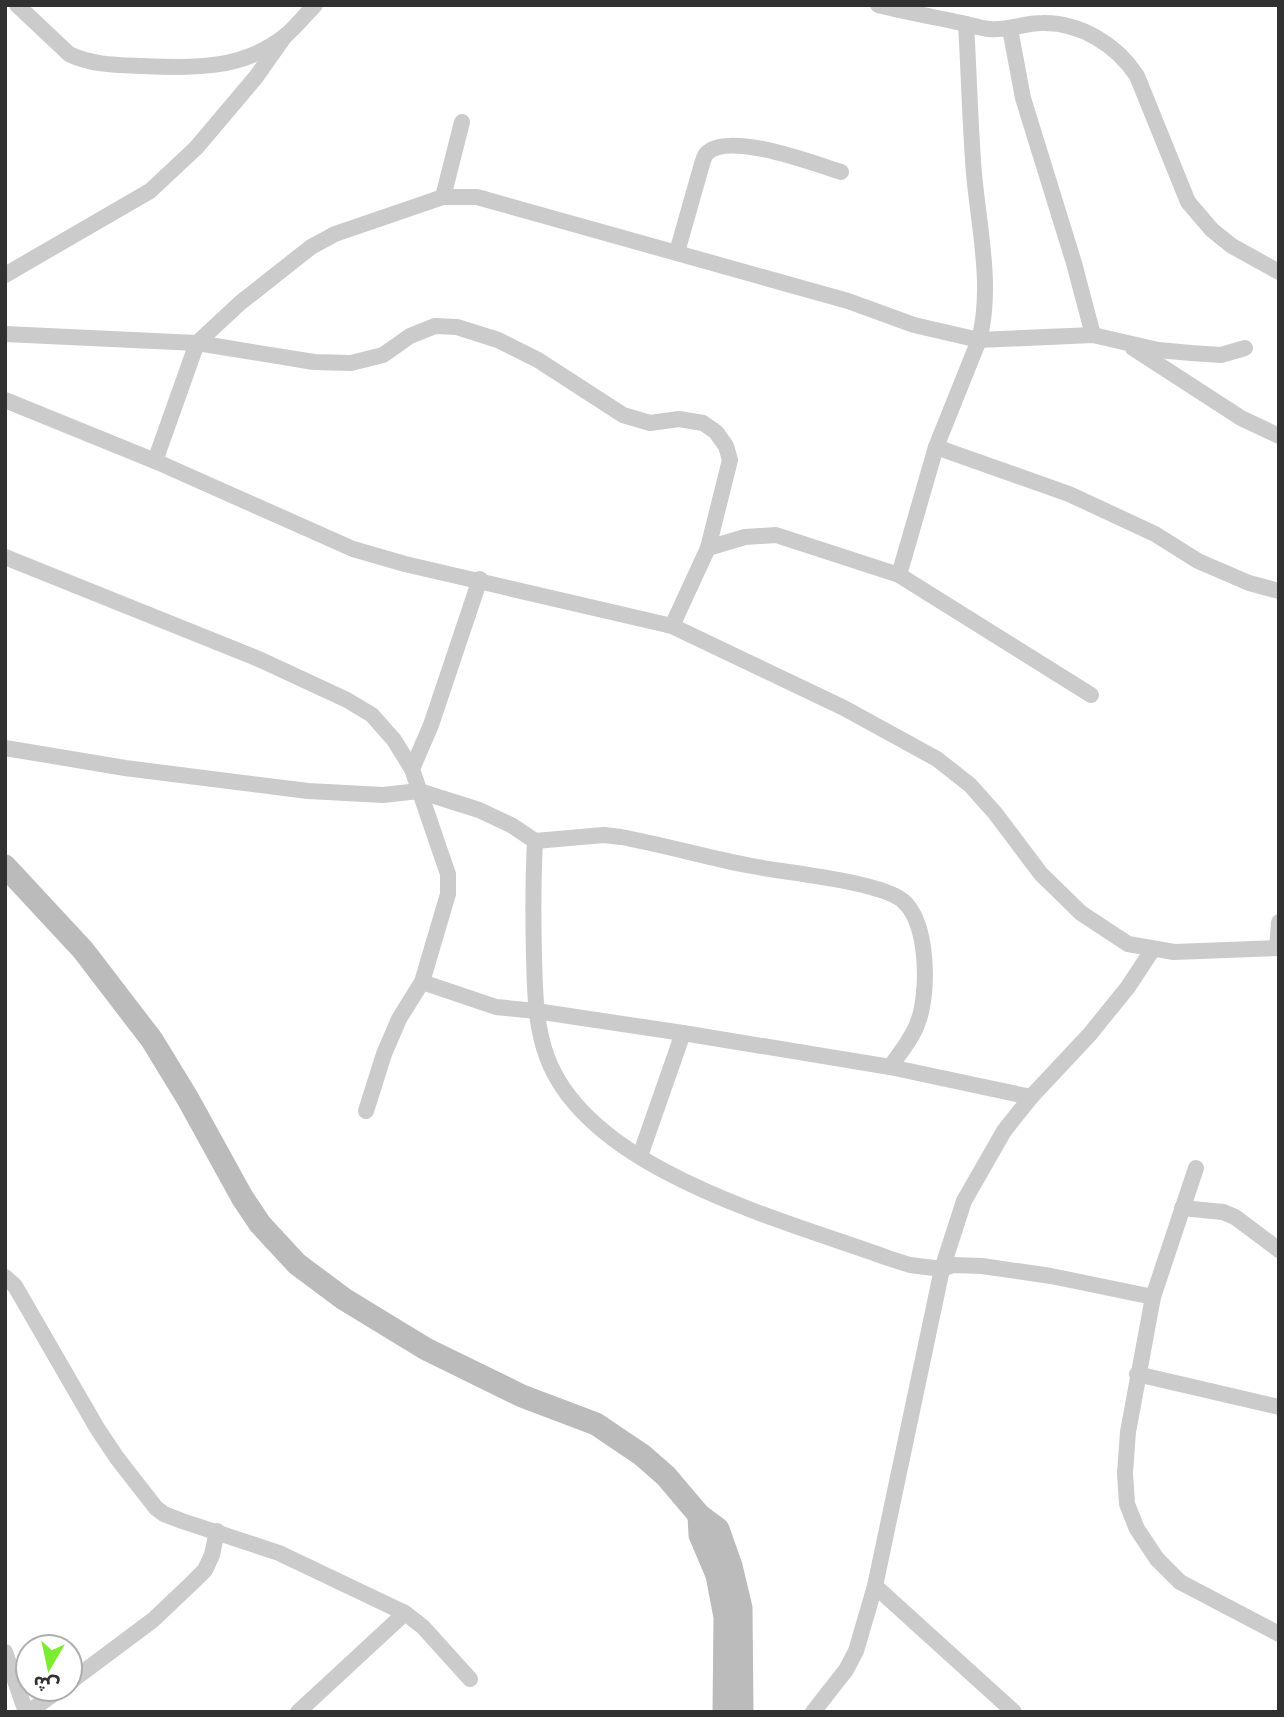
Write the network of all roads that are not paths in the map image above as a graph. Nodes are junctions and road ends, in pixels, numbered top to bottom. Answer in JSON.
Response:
{"nodes":[{"id":1,"x":17,"y":5,"type":"edge"},
{"id":2,"x":315,"y":5,"type":"edge"},
{"id":3,"x":877,"y":5,"type":"edge"},
{"id":4,"x":967,"y":24,"type":"junction"},
{"id":5,"x":1010,"y":29,"type":"junction"},
{"id":6,"x":285,"y":36,"type":"junction"},
{"id":7,"x":462,"y":122,"type":"dead end"},
{"id":8,"x":841,"y":172,"type":"dead end"},
{"id":9,"x":443,"y":197,"type":"junction"},
{"id":10,"x":677,"y":252,"type":"junction"},
{"id":11,"x":1279,"y":272,"type":"edge"},
{"id":12,"x":5,"y":275,"type":"edge"},
{"id":13,"x":5,"y":334,"type":"edge"},
{"id":14,"x":1093,"y":335,"type":"junction"},
{"id":15,"x":979,"y":340,"type":"junction"},
{"id":16,"x":197,"y":343,"type":"junction"},
{"id":17,"x":1125,"y":343,"type":"junction"},
{"id":18,"x":1245,"y":348,"type":"dead end"},
{"id":19,"x":5,"y":400,"type":"edge"},
{"id":20,"x":1279,"y":436,"type":"edge"},
{"id":21,"x":936,"y":447,"type":"junction"},
{"id":22,"x":155,"y":461,"type":"junction"},
{"id":23,"x":708,"y":548,"type":"junction"},
{"id":24,"x":5,"y":557,"type":"edge"},
{"id":25,"x":899,"y":575,"type":"junction"},
{"id":26,"x":480,"y":579,"type":"junction"},
{"id":27,"x":1279,"y":591,"type":"edge"},
{"id":28,"x":672,"y":626,"type":"junction"},
{"id":29,"x":1091,"y":695,"type":"dead end"},
{"id":30,"x":5,"y":747,"type":"edge"},
{"id":31,"x":412,"y":769,"type":"junction"},
{"id":32,"x":419,"y":791,"type":"junction"},
{"id":33,"x":535,"y":841,"type":"junction"},
{"id":34,"x":5,"y":866,"type":"edge"},
{"id":35,"x":1279,"y":922,"type":"edge"},
{"id":36,"x":1278,"y":948,"type":"edge"},
{"id":37,"x":1153,"y":949,"type":"junction"},
{"id":38,"x":422,"y":982,"type":"junction"},
{"id":39,"x":536,"y":1011,"type":"junction"},
{"id":40,"x":683,"y":1033,"type":"junction"},
{"id":41,"x":890,"y":1068,"type":"junction"},
{"id":42,"x":1031,"y":1097,"type":"junction"},
{"id":43,"x":366,"y":1111,"type":"dead end"},
{"id":44,"x":640,"y":1156,"type":"junction"},
{"id":45,"x":1196,"y":1168,"type":"dead end"},
{"id":46,"x":1182,"y":1208,"type":"junction"},
{"id":47,"x":1279,"y":1250,"type":"edge"},
{"id":48,"x":942,"y":1269,"type":"junction"},
{"id":49,"x":5,"y":1277,"type":"edge"},
{"id":50,"x":1153,"y":1297,"type":"junction"},
{"id":51,"x":1137,"y":1374,"type":"junction"},
{"id":52,"x":1279,"y":1408,"type":"edge"},
{"id":53,"x":699,"y":1515,"type":"junction"},
{"id":54,"x":217,"y":1531,"type":"junction"},
{"id":55,"x":875,"y":1586,"type":"junction"},
{"id":56,"x":405,"y":1613,"type":"junction"},
{"id":57,"x":1279,"y":1634,"type":"edge"},
{"id":58,"x":5,"y":1652,"type":"edge"},
{"id":59,"x":84,"y":1672,"type":"edge"},
{"id":60,"x":470,"y":1679,"type":"dead end"},
{"id":61,"x":27,"y":1712,"type":"edge"},
{"id":62,"x":298,"y":1712,"type":"edge"},
{"id":63,"x":724,"y":1712,"type":"edge"},
{"id":64,"x":742,"y":1712,"type":"edge"},
{"id":65,"x":813,"y":1712,"type":"edge"},
{"id":66,"x":1014,"y":1712,"type":"edge"}],
"edges":[{"from":1,"to":6,"type":"street"},
{"from":2,"to":6,"type":"street"},
{"from":3,"to":4,"type":"street"},
{"from":4,"to":5,"type":"street"},
{"from":4,"to":15,"type":"street"},
{"from":5,"to":11,"type":"street"},
{"from":5,"to":14,"type":"street"},
{"from":6,"to":12,"type":"street"},
{"from":7,"to":9,"type":"street"},
{"from":8,"to":10,"type":"street"},
{"from":9,"to":10,"type":"street"},
{"from":9,"to":16,"type":"street"},
{"from":10,"to":15,"type":"street"},
{"from":13,"to":16,"type":"street"},
{"from":14,"to":15,"type":"street"},
{"from":14,"to":17,"type":"street"},
{"from":15,"to":21,"type":"street"},
{"from":16,"to":22,"type":"street"},
{"from":16,"to":23,"type":"street"},
{"from":17,"to":18,"type":"street"},
{"from":17,"to":20,"type":"street"},
{"from":19,"to":22,"type":"street"},
{"from":21,"to":25,"type":"street"},
{"from":21,"to":27,"type":"street"},
{"from":22,"to":26,"type":"street"},
{"from":23,"to":25,"type":"street"},
{"from":23,"to":28,"type":"street"},
{"from":24,"to":31,"type":"street"},
{"from":25,"to":29,"type":"street"},
{"from":26,"to":28,"type":"street"},
{"from":26,"to":31,"type":"street"},
{"from":28,"to":37,"type":"street"},
{"from":30,"to":32,"type":"street"},
{"from":31,"to":32,"type":"street"},
{"from":32,"to":33,"type":"street"},
{"from":32,"to":38,"type":"street"},
{"from":33,"to":39,"type":"street"},
{"from":33,"to":41,"type":"street"},
{"from":34,"to":53,"type":"street"},
{"from":35,"to":36,"type":"street"},
{"from":36,"to":37,"type":"street"},
{"from":37,"to":42,"type":"street"},
{"from":38,"to":39,"type":"street"},
{"from":38,"to":43,"type":"street"},
{"from":39,"to":40,"type":"street"},
{"from":39,"to":44,"type":"street"},
{"from":40,"to":41,"type":"street"},
{"from":40,"to":44,"type":"street"},
{"from":41,"to":42,"type":"street"},
{"from":42,"to":48,"type":"street"},
{"from":44,"to":48,"type":"street"},
{"from":45,"to":46,"type":"street"},
{"from":46,"to":47,"type":"street"},
{"from":46,"to":50,"type":"street"},
{"from":48,"to":50,"type":"street"},
{"from":48,"to":55,"type":"street"},
{"from":49,"to":54,"type":"street"},
{"from":50,"to":51,"type":"street"},
{"from":51,"to":52,"type":"street"},
{"from":51,"to":57,"type":"street"},
{"from":53,"to":63,"type":"street"},
{"from":53,"to":64,"type":"street"},
{"from":54,"to":56,"type":"street"},
{"from":54,"to":59,"type":"street"},
{"from":55,"to":65,"type":"street"},
{"from":55,"to":66,"type":"street"},
{"from":56,"to":60,"type":"street"},
{"from":56,"to":62,"type":"street"},
{"from":58,"to":61,"type":"street"}]}
